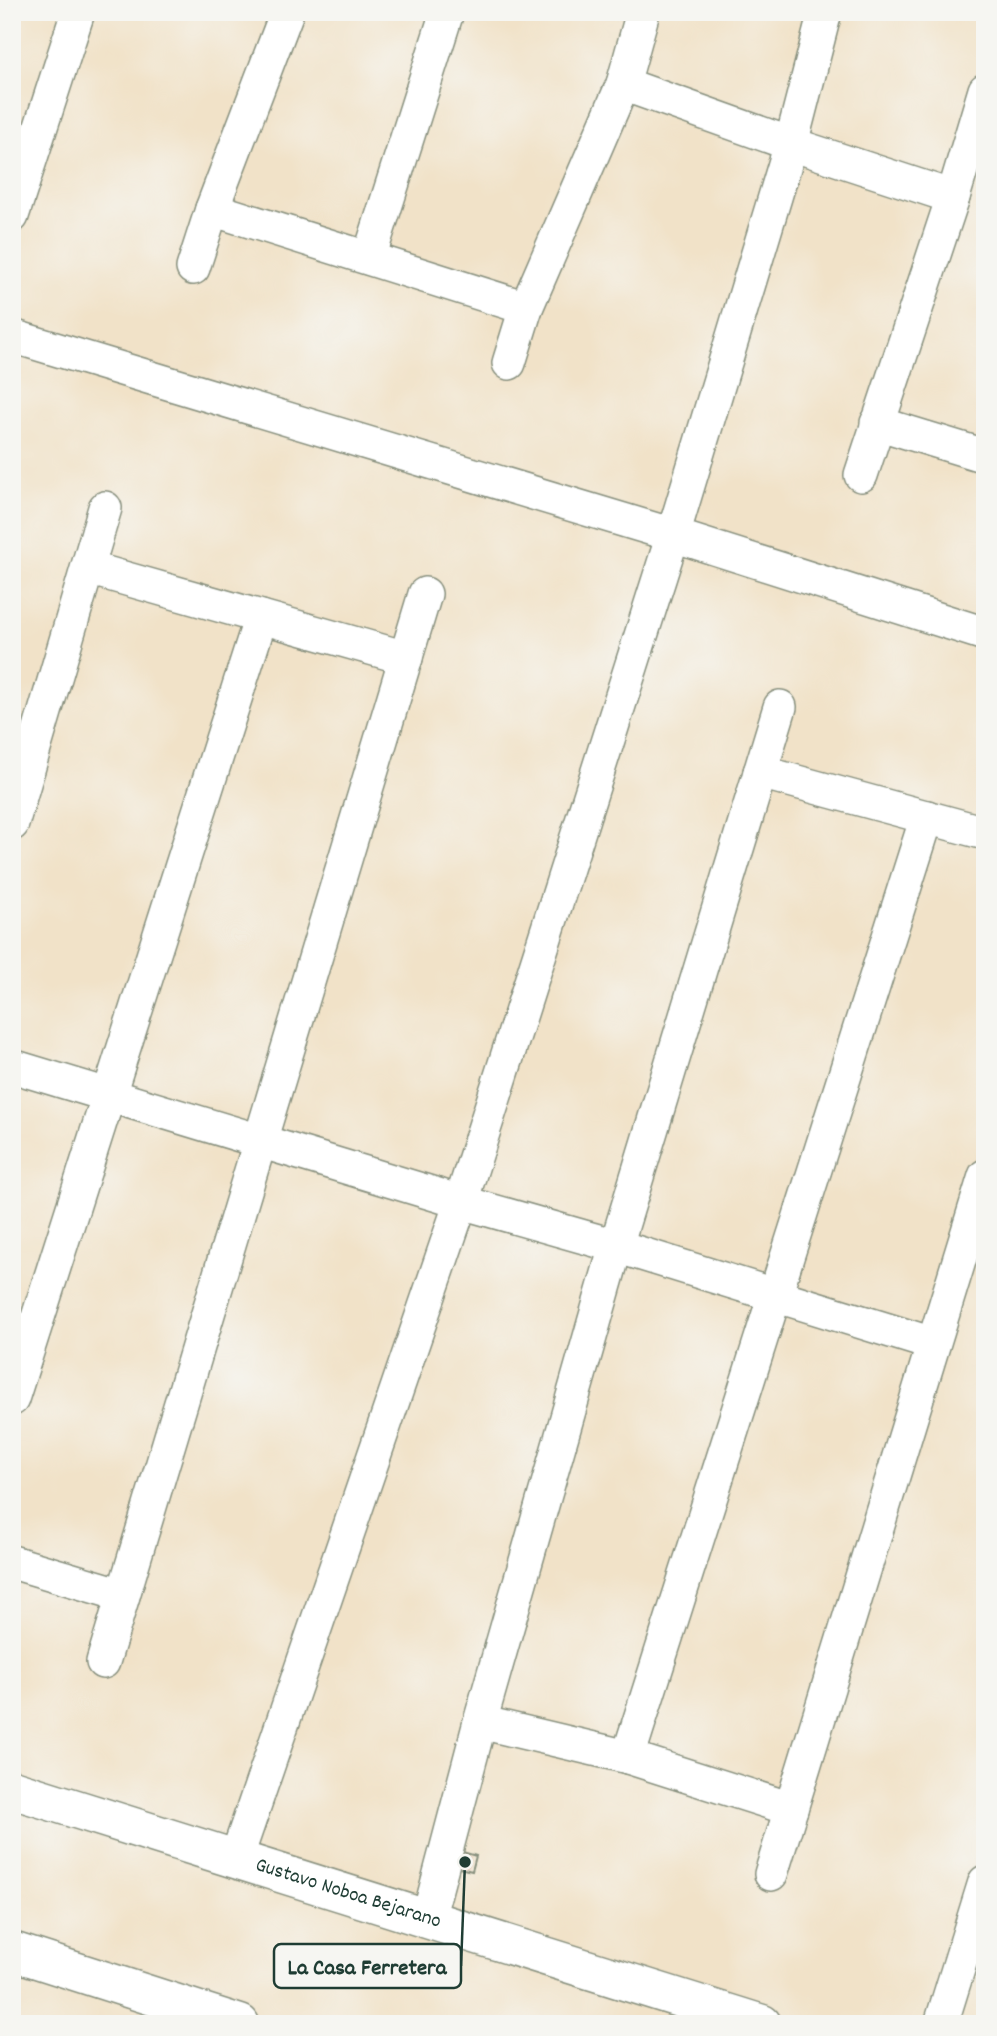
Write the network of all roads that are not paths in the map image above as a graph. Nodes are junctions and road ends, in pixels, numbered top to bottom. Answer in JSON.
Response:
{"nodes":[{"id":1,"x":78,"y":12,"type":"edge"},
{"id":2,"x":287,"y":12,"type":"edge"},
{"id":3,"x":447,"y":12,"type":"edge"},
{"id":4,"x":643,"y":12,"type":"edge"},
{"id":5,"x":825,"y":12,"type":"edge"},
{"id":6,"x":623,"y":84,"type":"junction"},
{"id":7,"x":985,"y":90,"type":"edge"},
{"id":8,"x":791,"y":144,"type":"junction"},
{"id":9,"x":953,"y":197,"type":"junction"},
{"id":10,"x":212,"y":209,"type":"junction"},
{"id":11,"x":12,"y":216,"type":"edge"},
{"id":12,"x":369,"y":258,"type":"junction"},
{"id":13,"x":193,"y":268,"type":"dead end"},
{"id":14,"x":526,"y":308,"type":"junction"},
{"id":15,"x":12,"y":336,"type":"edge"},
{"id":16,"x":509,"y":363,"type":"dead end"},
{"id":17,"x":877,"y":423,"type":"junction"},
{"id":18,"x":985,"y":456,"type":"edge"},
{"id":19,"x":861,"y":475,"type":"dead end"},
{"id":20,"x":105,"y":508,"type":"dead end"},
{"id":21,"x":673,"y":534,"type":"junction"},
{"id":22,"x":88,"y":568,"type":"junction"},
{"id":23,"x":425,"y":594,"type":"dead end"},
{"id":24,"x":261,"y":617,"type":"junction"},
{"id":25,"x":985,"y":634,"type":"edge"},
{"id":26,"x":406,"y":658,"type":"junction"},
{"id":27,"x":780,"y":707,"type":"dead end"},
{"id":28,"x":760,"y":772,"type":"junction"},
{"id":29,"x":927,"y":817,"type":"junction"},
{"id":30,"x":12,"y":824,"type":"edge"},
{"id":31,"x":985,"y":833,"type":"edge"},
{"id":32,"x":12,"y":1066,"type":"edge"},
{"id":33,"x":110,"y":1095,"type":"junction"},
{"id":34,"x":262,"y":1141,"type":"junction"},
{"id":35,"x":985,"y":1176,"type":"edge"},
{"id":36,"x":461,"y":1202,"type":"junction"},
{"id":37,"x":616,"y":1246,"type":"junction"},
{"id":38,"x":776,"y":1296,"type":"junction"},
{"id":39,"x":933,"y":1344,"type":"junction"},
{"id":40,"x":12,"y":1399,"type":"edge"},
{"id":41,"x":12,"y":1562,"type":"edge"},
{"id":42,"x":123,"y":1595,"type":"junction"},
{"id":43,"x":103,"y":1662,"type":"dead end"},
{"id":44,"x":480,"y":1722,"type":"junction"},
{"id":45,"x":628,"y":1757,"type":"junction"},
{"id":46,"x":12,"y":1789,"type":"edge"},
{"id":47,"x":791,"y":1809,"type":"junction"},
{"id":48,"x":236,"y":1859,"type":"junction"},
{"id":49,"x":771,"y":1874,"type":"dead end"},
{"id":50,"x":985,"y":1882,"type":"edge"},
{"id":51,"x":428,"y":1919,"type":"junction"},
{"id":52,"x":12,"y":1951,"type":"edge"},
{"id":53,"x":186,"y":2016,"type":"edge"},
{"id":54,"x":240,"y":2024,"type":"edge"},
{"id":55,"x":762,"y":2024,"type":"edge"},
{"id":56,"x":941,"y":2024,"type":"edge"}],
"edges":[{"from":1,"to":11,"type":"street"},
{"from":2,"to":10,"type":"street"},
{"from":3,"to":12,"type":"street"},
{"from":4,"to":6,"type":"street"},
{"from":5,"to":8,"type":"street"},
{"from":6,"to":8,"type":"street"},
{"from":6,"to":14,"type":"street"},
{"from":7,"to":9,"type":"street"},
{"from":8,"to":9,"type":"street"},
{"from":8,"to":21,"type":"street"},
{"from":9,"to":17,"type":"street"},
{"from":10,"to":12,"type":"street"},
{"from":10,"to":13,"type":"street"},
{"from":12,"to":14,"type":"street"},
{"from":14,"to":16,"type":"street"},
{"from":15,"to":21,"type":"street"},
{"from":17,"to":18,"type":"street"},
{"from":17,"to":19,"type":"street"},
{"from":20,"to":22,"type":"street"},
{"from":21,"to":25,"type":"street"},
{"from":21,"to":36,"type":"street"},
{"from":22,"to":24,"type":"street"},
{"from":22,"to":30,"type":"street"},
{"from":23,"to":26,"type":"street"},
{"from":24,"to":26,"type":"street"},
{"from":24,"to":33,"type":"street"},
{"from":26,"to":34,"type":"street"},
{"from":27,"to":28,"type":"street"},
{"from":28,"to":29,"type":"street"},
{"from":28,"to":37,"type":"street"},
{"from":29,"to":31,"type":"street"},
{"from":29,"to":38,"type":"street"},
{"from":32,"to":33,"type":"street"},
{"from":33,"to":34,"type":"street"},
{"from":33,"to":40,"type":"street"},
{"from":34,"to":36,"type":"street"},
{"from":34,"to":42,"type":"street"},
{"from":35,"to":39,"type":"street"},
{"from":36,"to":37,"type":"street"},
{"from":36,"to":48,"type":"street"},
{"from":37,"to":38,"type":"street"},
{"from":37,"to":44,"type":"street"},
{"from":38,"to":39,"type":"street"},
{"from":38,"to":45,"type":"street"},
{"from":39,"to":47,"type":"street"},
{"from":41,"to":42,"type":"street"},
{"from":42,"to":43,"type":"street"},
{"from":44,"to":45,"type":"street"},
{"from":44,"to":51,"type":"street"},
{"from":45,"to":47,"type":"street"},
{"from":46,"to":48,"type":"street","name":"Gustavo Noboa Bejarano"},
{"from":47,"to":49,"type":"street"},
{"from":48,"to":51,"type":"street","name":"Gustavo Noboa Bejarano"},
{"from":50,"to":56,"type":"street"},
{"from":51,"to":55,"type":"street","name":"Gustavo Noboa Bejarano"},
{"from":52,"to":53,"type":"street"},
{"from":53,"to":54,"type":"street"}]}
